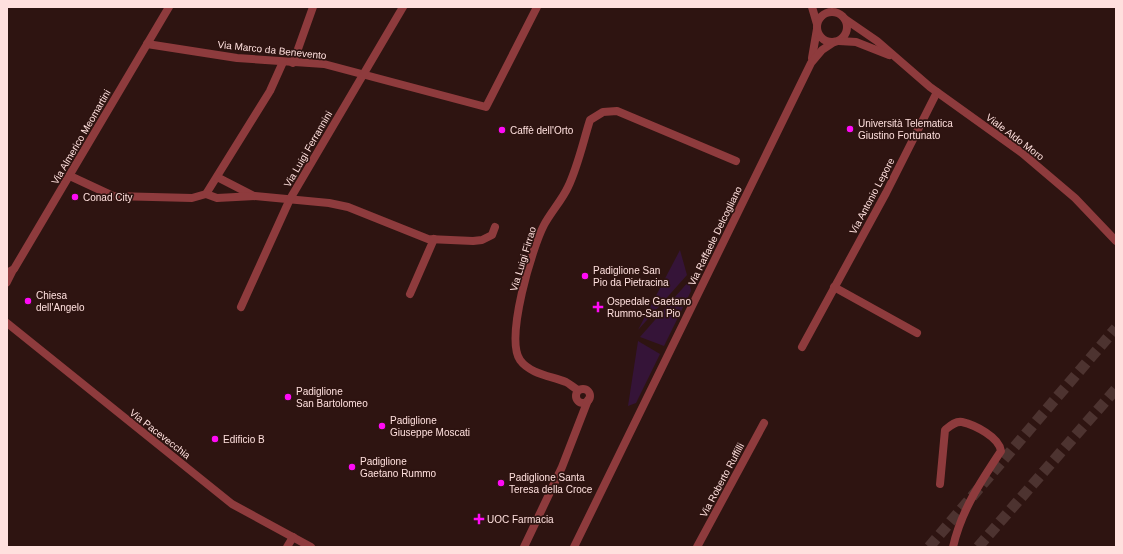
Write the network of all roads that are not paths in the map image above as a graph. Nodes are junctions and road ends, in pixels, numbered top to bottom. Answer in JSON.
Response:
{"nodes":[{"id":1,"x":170,"y":7,"type":"edge"},
{"id":2,"x":312,"y":7,"type":"edge"},
{"id":3,"x":403,"y":7,"type":"edge"},
{"id":4,"x":537,"y":7,"type":"edge"},
{"id":5,"x":812,"y":7,"type":"edge"},
{"id":6,"x":833,"y":7,"type":"edge"},
{"id":7,"x":843,"y":17,"type":"junction"},
{"id":8,"x":817,"y":26,"type":"junction"},
{"id":9,"x":837,"y":42,"type":"junction"},
{"id":10,"x":147,"y":44,"type":"junction"},
{"id":11,"x":895,"y":58,"type":"junction"},
{"id":12,"x":283,"y":62,"type":"junction"},
{"id":13,"x":293,"y":63,"type":"junction"},
{"id":14,"x":811,"y":63,"type":"junction"},
{"id":15,"x":363,"y":75,"type":"junction"},
{"id":16,"x":937,"y":92,"type":"junction"},
{"id":17,"x":736,"y":161,"type":"dead end"},
{"id":18,"x":70,"y":176,"type":"junction"},
{"id":19,"x":217,"y":177,"type":"junction"},
{"id":20,"x":206,"y":194,"type":"junction"},
{"id":21,"x":255,"y":196,"type":"junction"},
{"id":22,"x":290,"y":199,"type":"junction"},
{"id":23,"x":495,"y":227,"type":"dead end"},
{"id":24,"x":434,"y":239,"type":"junction"},
{"id":25,"x":1116,"y":240,"type":"edge"},
{"id":26,"x":11,"y":271,"type":"edge"},
{"id":27,"x":7,"y":283,"type":"edge"},
{"id":28,"x":834,"y":287,"type":"junction"},
{"id":29,"x":410,"y":294,"type":"dead end"},
{"id":30,"x":241,"y":307,"type":"dead end"},
{"id":31,"x":7,"y":323,"type":"edge"},
{"id":32,"x":917,"y":333,"type":"dead end"},
{"id":33,"x":802,"y":347,"type":"dead end"},
{"id":34,"x":764,"y":423,"type":"dead end"},
{"id":35,"x":940,"y":484,"type":"dead end"},
{"id":36,"x":293,"y":537,"type":"junction"},
{"id":37,"x":287,"y":547,"type":"edge"},
{"id":38,"x":311,"y":547,"type":"edge"},
{"id":39,"x":524,"y":547,"type":"edge"},
{"id":40,"x":574,"y":547,"type":"edge"},
{"id":41,"x":697,"y":547,"type":"edge"},
{"id":42,"x":953,"y":547,"type":"edge"}],
"edges":[{"from":1,"to":10,"type":"street","name":"Via Almerico Meomartini"},
{"from":2,"to":13,"type":"street"},
{"from":3,"to":15,"type":"street","name":"Via Luigi Ferrannini"},
{"from":4,"to":15,"type":"street","name":"Via Marco da Benevento"},
{"from":5,"to":8,"type":"street","name":"Viale Aldo Moro"},
{"from":6,"to":7,"type":"street","name":"Viale Aldo Moro"},
{"from":7,"to":8,"type":"street"},
{"from":7,"to":9,"type":"street"},
{"from":7,"to":11,"type":"street","name":"Viale Aldo Moro"},
{"from":8,"to":9,"type":"street","name":"Viale Aldo Moro"},
{"from":8,"to":14,"type":"street","name":"Via Raffaele Delcogliano"},
{"from":9,"to":11,"type":"street","name":"Viale Aldo Moro"},
{"from":9,"to":14,"type":"street","name":"Via Raffaele Delcogliano"},
{"from":10,"to":12,"type":"street","name":"Via Marco da Benevento"},
{"from":10,"to":18,"type":"street","name":"Via Almerico Meomartini"},
{"from":11,"to":16,"type":"street","name":"Viale Aldo Moro"},
{"from":12,"to":13,"type":"street","name":"Via Marco da Benevento"},
{"from":12,"to":19,"type":"street"},
{"from":13,"to":15,"type":"street","name":"Via Marco da Benevento"},
{"from":14,"to":40,"type":"street","name":"Via Raffaele Delcogliano"},
{"from":15,"to":22,"type":"street","name":"Via Luigi Ferrannini"},
{"from":16,"to":25,"type":"street","name":"Viale Aldo Moro"},
{"from":16,"to":28,"type":"street","name":"Via Antonio Lepore"},
{"from":17,"to":39,"type":"street","name":"Via Luigi Firrao"},
{"from":18,"to":20,"type":"street"},
{"from":18,"to":26,"type":"street","name":"Via Almerico Meomartini"},
{"from":19,"to":20,"type":"street"},
{"from":19,"to":21,"type":"street"},
{"from":20,"to":21,"type":"street"},
{"from":21,"to":22,"type":"street"},
{"from":22,"to":24,"type":"street"},
{"from":22,"to":30,"type":"street","name":"Via Luigi Ferrannini"},
{"from":23,"to":24,"type":"street"},
{"from":24,"to":29,"type":"street"},
{"from":26,"to":27,"type":"street"},
{"from":28,"to":32,"type":"street"},
{"from":28,"to":33,"type":"street","name":"Via Antonio Lepore"},
{"from":31,"to":36,"type":"street","name":"Via Pacevecchia"},
{"from":34,"to":41,"type":"street","name":"Via Roberto Ruffilli"},
{"from":35,"to":42,"type":"street"},
{"from":36,"to":37,"type":"street"},
{"from":36,"to":38,"type":"street","name":"Via Pacevecchia"}]}
